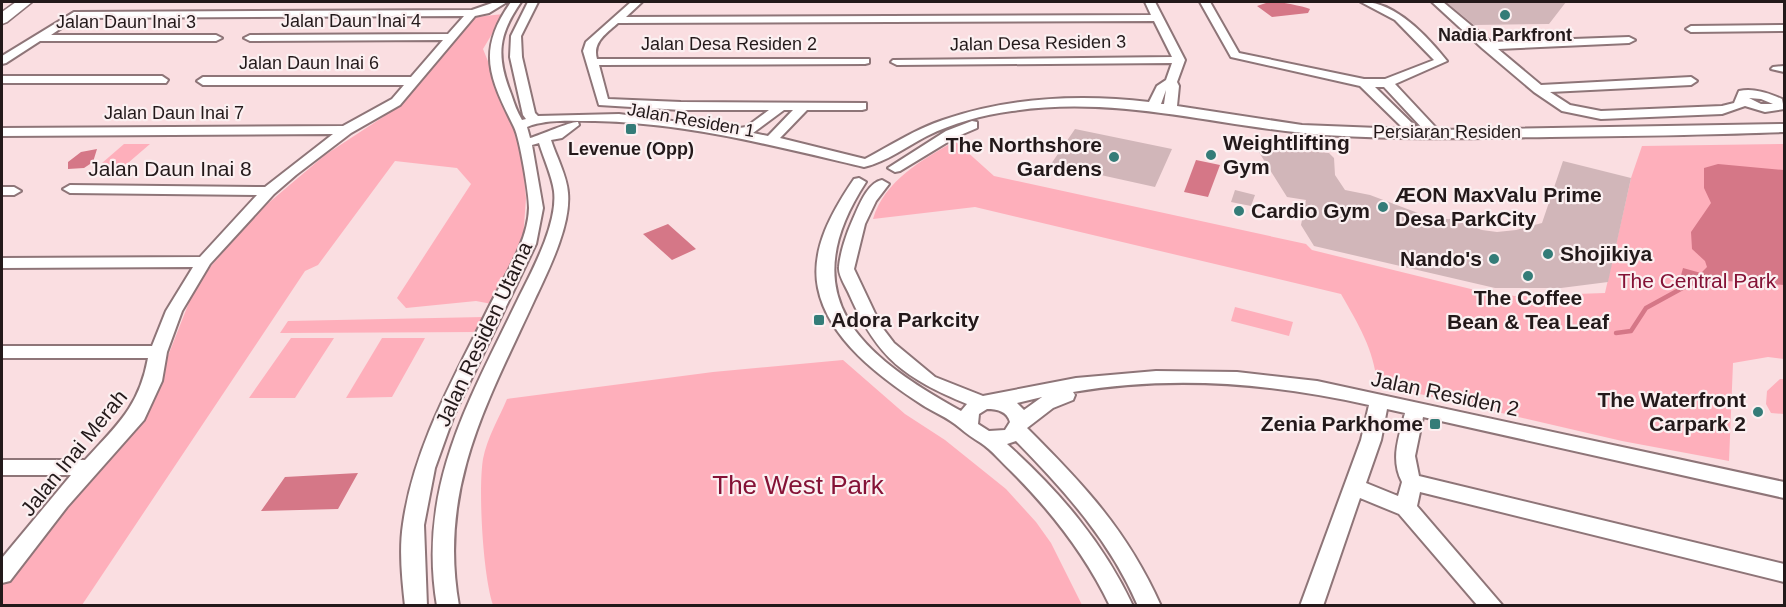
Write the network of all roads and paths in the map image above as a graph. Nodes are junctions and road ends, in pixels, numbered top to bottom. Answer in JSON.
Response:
{"nodes":[{"id":1,"x":8,"y":2,"type":"edge"},
{"id":2,"x":25,"y":2,"type":"edge"},
{"id":3,"x":87,"y":2,"type":"edge"},
{"id":4,"x":267,"y":2,"type":"edge"},
{"id":5,"x":502,"y":2,"type":"edge"},
{"id":6,"x":516,"y":2,"type":"edge"},
{"id":7,"x":533,"y":2,"type":"edge"},
{"id":8,"x":637,"y":2,"type":"edge"},
{"id":9,"x":1150,"y":2,"type":"edge"},
{"id":10,"x":1205,"y":2,"type":"edge"},
{"id":11,"x":1366,"y":2,"type":"edge"},
{"id":12,"x":1437,"y":2,"type":"edge"},
{"id":13,"x":2,"y":6,"type":"edge"},
{"id":14,"x":464,"y":9,"type":"edge"},
{"id":15,"x":252,"y":14,"type":"junction"},
{"id":16,"x":74,"y":15,"type":"junction"},
{"id":17,"x":1159,"y":18,"type":"junction"},
{"id":18,"x":2,"y":19,"type":"edge"},
{"id":19,"x":617,"y":20,"type":"junction"},
{"id":20,"x":1785,"y":28,"type":"edge"},
{"id":21,"x":1692,"y":29,"type":"dead end"},
{"id":22,"x":453,"y":37,"type":"junction"},
{"id":23,"x":37,"y":38,"type":"junction"},
{"id":24,"x":216,"y":38,"type":"dead end"},
{"id":25,"x":250,"y":38,"type":"dead end"},
{"id":26,"x":1629,"y":40,"type":"dead end"},
{"id":27,"x":1486,"y":46,"type":"junction"},
{"id":28,"x":1179,"y":60,"type":"junction"},
{"id":29,"x":2,"y":61,"type":"edge"},
{"id":30,"x":865,"y":61,"type":"dead end"},
{"id":31,"x":594,"y":62,"type":"junction"},
{"id":32,"x":897,"y":62,"type":"dead end"},
{"id":33,"x":2,"y":80,"type":"edge"},
{"id":34,"x":162,"y":80,"type":"dead end"},
{"id":35,"x":203,"y":81,"type":"dead end"},
{"id":36,"x":415,"y":81,"type":"junction"},
{"id":37,"x":1691,"y":81,"type":"dead end"},
{"id":38,"x":1171,"y":82,"type":"junction"},
{"id":39,"x":1364,"y":83,"type":"junction"},
{"id":40,"x":1387,"y":83,"type":"junction"},
{"id":41,"x":1538,"y":89,"type":"junction"},
{"id":42,"x":1742,"y":99,"type":"junction"},
{"id":43,"x":525,"y":104,"type":"junction"},
{"id":44,"x":1781,"y":104,"type":"edge"},
{"id":45,"x":1389,"y":105,"type":"junction"},
{"id":46,"x":1409,"y":105,"type":"junction"},
{"id":47,"x":862,"y":106,"type":"dead end"},
{"id":48,"x":780,"y":107,"type":"junction"},
{"id":49,"x":803,"y":107,"type":"junction"},
{"id":50,"x":1154,"y":107,"type":"junction"},
{"id":51,"x":1758,"y":107,"type":"junction"},
{"id":52,"x":1170,"y":109,"type":"junction"},
{"id":53,"x":535,"y":118,"type":"junction"},
{"id":54,"x":570,"y":121,"type":"junction"},
{"id":55,"x":520,"y":125,"type":"junction"},
{"id":56,"x":1785,"y":126,"type":"edge"},
{"id":57,"x":346,"y":130,"type":"junction"},
{"id":58,"x":2,"y":132,"type":"edge"},
{"id":59,"x":733,"y":133,"type":"junction"},
{"id":60,"x":1414,"y":133,"type":"junction"},
{"id":61,"x":1434,"y":133,"type":"junction"},
{"id":62,"x":1785,"y":137,"type":"edge"},
{"id":63,"x":544,"y":139,"type":"junction"},
{"id":64,"x":525,"y":142,"type":"junction"},
{"id":65,"x":779,"y":144,"type":"junction"},
{"id":66,"x":895,"y":168,"type":"junction"},
{"id":67,"x":862,"y":169,"type":"junction"},
{"id":68,"x":882,"y":184,"type":"junction"},
{"id":69,"x":70,"y":189,"type":"dead end"},
{"id":70,"x":269,"y":190,"type":"junction"},
{"id":71,"x":204,"y":262,"type":"junction"},
{"id":72,"x":2,"y":263,"type":"edge"},
{"id":73,"x":2,"y":352,"type":"edge"},
{"id":74,"x":158,"y":352,"type":"junction"},
{"id":75,"x":1092,"y":385,"type":"junction"},
{"id":76,"x":1378,"y":402,"type":"junction"},
{"id":77,"x":990,"y":403,"type":"junction"},
{"id":78,"x":1415,"y":410,"type":"junction"},
{"id":79,"x":967,"y":423,"type":"junction"},
{"id":80,"x":1018,"y":427,"type":"junction"},
{"id":81,"x":989,"y":439,"type":"junction"},
{"id":82,"x":2,"y":467,"type":"edge"},
{"id":83,"x":89,"y":468,"type":"junction"},
{"id":84,"x":1412,"y":482,"type":"junction"},
{"id":85,"x":1355,"y":487,"type":"junction"},
{"id":86,"x":1785,"y":490,"type":"edge"},
{"id":87,"x":1406,"y":508,"type":"junction"},
{"id":88,"x":1785,"y":573,"type":"edge"},
{"id":89,"x":2,"y":574,"type":"edge"},
{"id":90,"x":416,"y":606,"type":"edge"},
{"id":91,"x":448,"y":606,"type":"edge"},
{"id":92,"x":1122,"y":606,"type":"edge"},
{"id":93,"x":1150,"y":606,"type":"edge"},
{"id":94,"x":1311,"y":606,"type":"edge"},
{"id":95,"x":1492,"y":606,"type":"edge"}],
"edges":[{"from":1,"to":13,"type":"highway"},
{"from":2,"to":18,"type":"highway"},
{"from":3,"to":16,"type":"street"},
{"from":4,"to":15,"type":"street"},
{"from":5,"to":14,"type":"street"},
{"from":6,"to":55,"type":"street","name":"Jalan Residen Utama"},
{"from":7,"to":43,"type":"street"},
{"from":8,"to":19,"type":"street"},
{"from":9,"to":17,"type":"street"},
{"from":10,"to":39,"type":"street"},
{"from":11,"to":40,"type":"street"},
{"from":12,"to":27,"type":"street"},
{"from":14,"to":15,"type":"street"},
{"from":14,"to":22,"type":"street","name":"Jalan Inai Merah"},
{"from":15,"to":16,"type":"street"},
{"from":16,"to":23,"type":"street"},
{"from":17,"to":19,"type":"street","name":"Jalan Desa Residen 2"},
{"from":17,"to":28,"type":"street"},
{"from":19,"to":31,"type":"street"},
{"from":20,"to":21,"type":"street"},
{"from":22,"to":25,"type":"street","name":"Jalan Daun Inai 4"},
{"from":22,"to":36,"type":"street","name":"Jalan Inai Merah"},
{"from":23,"to":24,"type":"street","name":"Jalan Daun Inai 3"},
{"from":23,"to":29,"type":"street"},
{"from":26,"to":27,"type":"street"},
{"from":27,"to":41,"type":"street"},
{"from":28,"to":32,"type":"street","name":"Jalan Desa Residen 3"},
{"from":28,"to":38,"type":"street"},
{"from":30,"to":31,"type":"street","name":"Jalan Desa Residen 2"},
{"from":31,"to":48,"type":"street"},
{"from":33,"to":34,"type":"street"},
{"from":35,"to":36,"type":"street","name":"Jalan Daun Inai 6"},
{"from":36,"to":57,"type":"street","name":"Jalan Inai Merah"},
{"from":37,"to":41,"type":"street"},
{"from":38,"to":50,"type":"street"},
{"from":38,"to":52,"type":"street"},
{"from":39,"to":40,"type":"street"},
{"from":39,"to":45,"type":"street"},
{"from":40,"to":46,"type":"street"},
{"from":41,"to":42,"type":"street"},
{"from":42,"to":44,"type":"street"},
{"from":42,"to":51,"type":"street"},
{"from":43,"to":53,"type":"street"},
{"from":43,"to":54,"type":"street"},
{"from":44,"to":51,"type":"street"},
{"from":45,"to":46,"type":"street"},
{"from":45,"to":60,"type":"street"},
{"from":46,"to":61,"type":"street"},
{"from":47,"to":49,"type":"street"},
{"from":48,"to":49,"type":"street"},
{"from":48,"to":59,"type":"street"},
{"from":49,"to":65,"type":"street"},
{"from":50,"to":52,"type":"street","name":"Persiaran Residen"},
{"from":50,"to":67,"type":"street","name":"Persiaran Residen"},
{"from":51,"to":56,"type":"street"},
{"from":52,"to":60,"type":"street","name":"Persiaran Residen"},
{"from":53,"to":54,"type":"street","name":"Jalan Residen 1"},
{"from":53,"to":55,"type":"street"},
{"from":54,"to":55,"type":"street","name":"Jalan Residen 1"},
{"from":54,"to":59,"type":"street","name":"Jalan Residen 1"},
{"from":54,"to":63,"type":"street"},
{"from":54,"to":67,"type":"street","name":"Jalan Residen 1"},
{"from":55,"to":64,"type":"street","name":"Jalan Residen Utama"},
{"from":56,"to":61,"type":"street","name":"Persiaran Residen"},
{"from":57,"to":58,"type":"street","name":"Jalan Daun Inai 7"},
{"from":57,"to":70,"type":"street","name":"Jalan Inai Merah"},
{"from":59,"to":65,"type":"street","name":"Jalan Residen 1"},
{"from":60,"to":61,"type":"street","name":"Persiaran Residen"},
{"from":62,"to":66,"type":"street","name":"Persiaran Residen"},
{"from":63,"to":64,"type":"street"},
{"from":63,"to":91,"type":"street","name":"Jalan Residen Utama"},
{"from":64,"to":90,"type":"street","name":"Jalan Residen Utama"},
{"from":65,"to":67,"type":"street","name":"Jalan Residen 1"},
{"from":66,"to":67,"type":"street"},
{"from":66,"to":68,"type":"street","name":"Persiaran Residen"},
{"from":67,"to":68,"type":"street"},
{"from":67,"to":79,"type":"street"},
{"from":68,"to":77,"type":"street"},
{"from":69,"to":70,"type":"street","name":"Jalan Daun Inai 8"},
{"from":70,"to":71,"type":"street","name":"Jalan Inai Merah"},
{"from":71,"to":72,"type":"street"},
{"from":71,"to":74,"type":"street","name":"Jalan Inai Merah"},
{"from":73,"to":74,"type":"street"},
{"from":74,"to":83,"type":"street","name":"Jalan Inai Merah"},
{"from":75,"to":76,"type":"street","name":"Jalan Residen 2"},
{"from":75,"to":77,"type":"street","name":"Jalan Residen 2"},
{"from":75,"to":80,"type":"street","name":"Jalan Residen 2"},
{"from":76,"to":78,"type":"street","name":"Jalan Residen 2"},
{"from":76,"to":85,"type":"street"},
{"from":77,"to":79,"type":"street"},
{"from":77,"to":80,"type":"street"},
{"from":78,"to":84,"type":"street"},
{"from":78,"to":86,"type":"street","name":"Jalan Residen 2"},
{"from":79,"to":81,"type":"street"},
{"from":80,"to":81,"type":"street"},
{"from":80,"to":93,"type":"street"},
{"from":81,"to":92,"type":"street"},
{"from":82,"to":83,"type":"street"},
{"from":83,"to":89,"type":"street","name":"Jalan Inai Merah"},
{"from":84,"to":87,"type":"street"},
{"from":84,"to":88,"type":"street"},
{"from":85,"to":87,"type":"street"},
{"from":85,"to":94,"type":"street"},
{"from":87,"to":95,"type":"street"}]}
